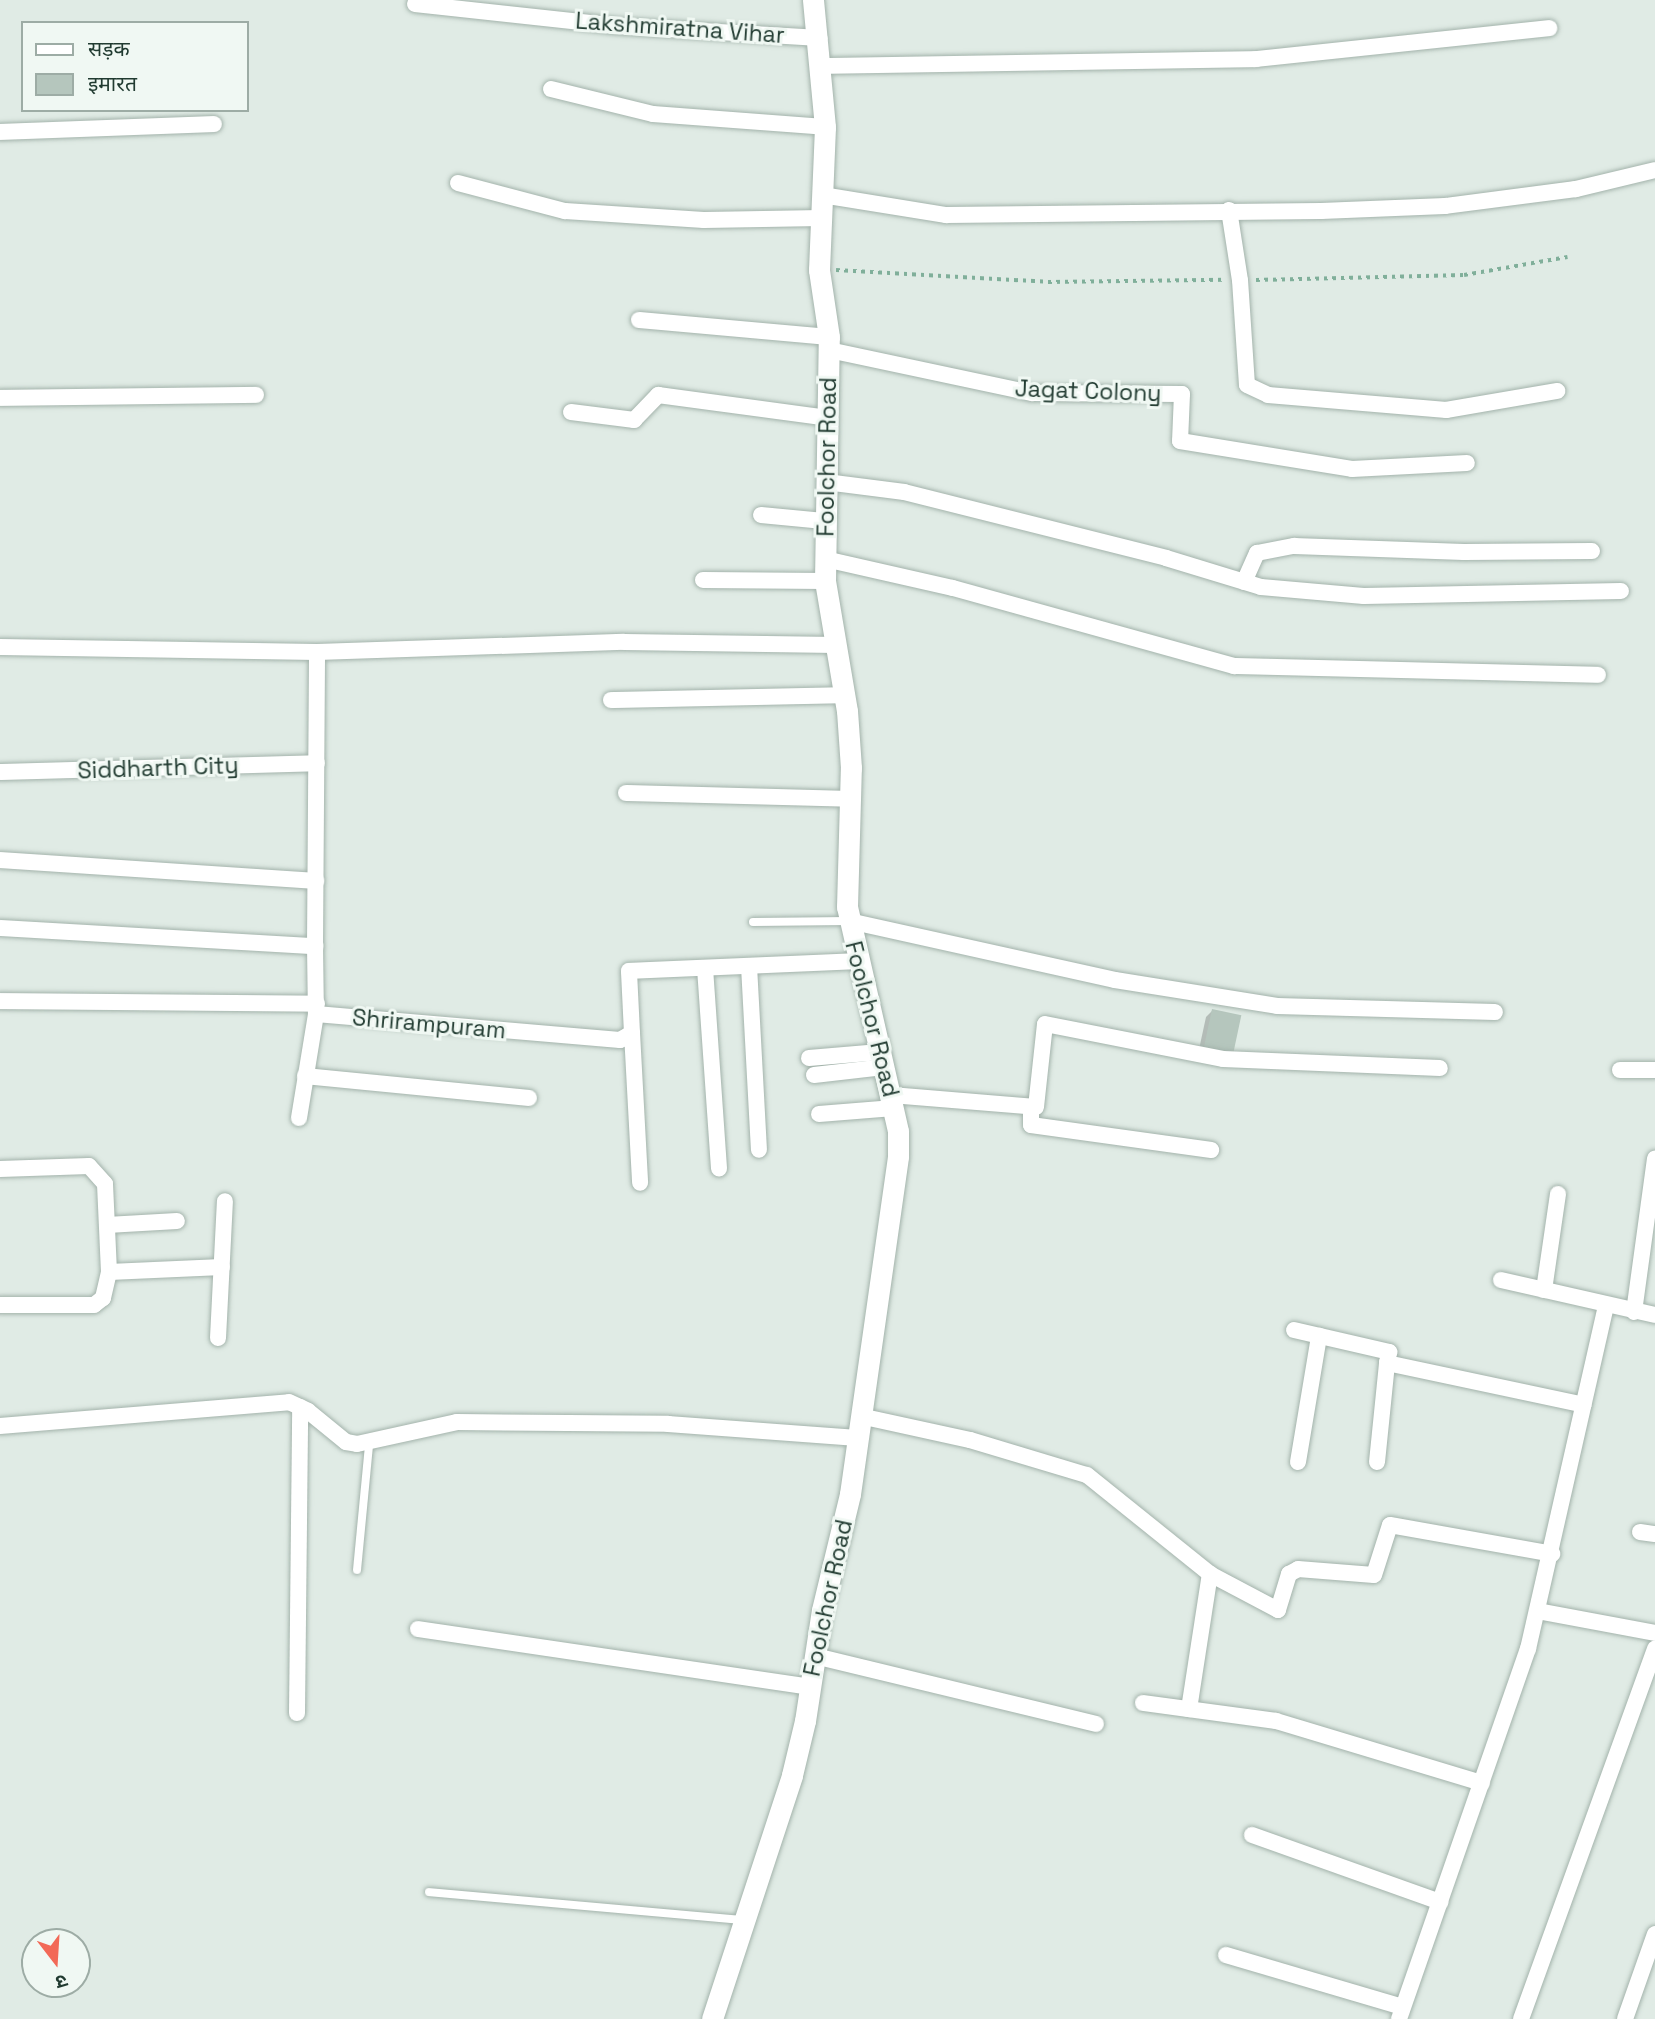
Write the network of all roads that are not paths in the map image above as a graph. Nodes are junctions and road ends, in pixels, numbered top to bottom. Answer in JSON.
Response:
{"nodes":[{"id":1,"x":813,"y":0,"type":"edge"},
{"id":2,"x":415,"y":4,"type":"dead end"},
{"id":3,"x":1549,"y":29,"type":"dead end"},
{"id":4,"x":820,"y":38,"type":"junction"},
{"id":5,"x":822,"y":66,"type":"junction"},
{"id":6,"x":551,"y":89,"type":"dead end"},
{"id":7,"x":214,"y":124,"type":"dead end"},
{"id":8,"x":825,"y":127,"type":"junction"},
{"id":9,"x":0,"y":132,"type":"edge"},
{"id":10,"x":1655,"y":170,"type":"edge"},
{"id":11,"x":458,"y":183,"type":"dead end"},
{"id":12,"x":822,"y":195,"type":"junction"},
{"id":13,"x":1228,"y":210,"type":"junction"},
{"id":14,"x":822,"y":218,"type":"junction"},
{"id":15,"x":639,"y":320,"type":"dead end"},
{"id":16,"x":829,"y":343,"type":"junction"},
{"id":17,"x":1557,"y":391,"type":"dead end"},
{"id":18,"x":256,"y":395,"type":"dead end"},
{"id":19,"x":0,"y":398,"type":"edge"},
{"id":20,"x":571,"y":412,"type":"dead end"},
{"id":21,"x":829,"y":418,"type":"junction"},
{"id":22,"x":1467,"y":463,"type":"dead end"},
{"id":23,"x":826,"y":482,"type":"junction"},
{"id":24,"x":761,"y":515,"type":"dead end"},
{"id":25,"x":824,"y":522,"type":"junction"},
{"id":26,"x":1592,"y":551,"type":"dead end"},
{"id":27,"x":825,"y":559,"type":"junction"},
{"id":28,"x":703,"y":580,"type":"dead end"},
{"id":29,"x":825,"y":581,"type":"junction"},
{"id":30,"x":1244,"y":582,"type":"junction"},
{"id":31,"x":1621,"y":591,"type":"dead end"},
{"id":32,"x":836,"y":645,"type":"junction"},
{"id":33,"x":0,"y":647,"type":"edge"},
{"id":34,"x":317,"y":652,"type":"junction"},
{"id":35,"x":1598,"y":675,"type":"dead end"},
{"id":36,"x":844,"y":695,"type":"junction"},
{"id":37,"x":611,"y":700,"type":"dead end"},
{"id":38,"x":317,"y":763,"type":"junction"},
{"id":39,"x":0,"y":772,"type":"edge"},
{"id":40,"x":626,"y":793,"type":"dead end"},
{"id":41,"x":852,"y":799,"type":"junction"},
{"id":42,"x":0,"y":860,"type":"edge"},
{"id":43,"x":316,"y":881,"type":"junction"},
{"id":44,"x":849,"y":921,"type":"junction"},
{"id":45,"x":753,"y":922,"type":"dead end"},
{"id":46,"x":0,"y":928,"type":"edge"},
{"id":47,"x":315,"y":946,"type":"junction"},
{"id":48,"x":858,"y":961,"type":"junction"},
{"id":49,"x":749,"y":967,"type":"junction"},
{"id":50,"x":705,"y":968,"type":"junction"},
{"id":51,"x":0,"y":1001,"type":"edge"},
{"id":52,"x":317,"y":1009,"type":"junction"},
{"id":53,"x":1495,"y":1012,"type":"dead end"},
{"id":54,"x":632,"y":1033,"type":"junction"},
{"id":55,"x":810,"y":1058,"type":"dead end"},
{"id":56,"x":882,"y":1059,"type":"junction"},
{"id":57,"x":1440,"y":1068,"type":"dead end"},
{"id":58,"x":1620,"y":1070,"type":"dead end"},
{"id":59,"x":1655,"y":1070,"type":"edge"},
{"id":60,"x":814,"y":1075,"type":"dead end"},
{"id":61,"x":305,"y":1076,"type":"junction"},
{"id":62,"x":529,"y":1098,"type":"dead end"},
{"id":63,"x":892,"y":1102,"type":"junction"},
{"id":64,"x":1031,"y":1107,"type":"junction"},
{"id":65,"x":819,"y":1114,"type":"dead end"},
{"id":66,"x":299,"y":1118,"type":"dead end"},
{"id":67,"x":760,"y":1150,"type":"dead end"},
{"id":68,"x":1211,"y":1150,"type":"dead end"},
{"id":69,"x":1655,"y":1158,"type":"edge"},
{"id":70,"x":0,"y":1169,"type":"edge"},
{"id":71,"x":719,"y":1169,"type":"dead end"},
{"id":72,"x":640,"y":1183,"type":"dead end"},
{"id":73,"x":1558,"y":1194,"type":"dead end"},
{"id":74,"x":225,"y":1200,"type":"dead end"},
{"id":75,"x":177,"y":1221,"type":"dead end"},
{"id":76,"x":107,"y":1225,"type":"junction"},
{"id":77,"x":222,"y":1267,"type":"junction"},
{"id":78,"x":109,"y":1272,"type":"junction"},
{"id":79,"x":1501,"y":1280,"type":"dead end"},
{"id":80,"x":1544,"y":1290,"type":"junction"},
{"id":81,"x":0,"y":1305,"type":"edge"},
{"id":82,"x":1606,"y":1307,"type":"junction"},
{"id":83,"x":1634,"y":1312,"type":"junction"},
{"id":84,"x":1655,"y":1315,"type":"edge"},
{"id":85,"x":1294,"y":1330,"type":"dead end"},
{"id":86,"x":1320,"y":1336,"type":"junction"},
{"id":87,"x":218,"y":1338,"type":"dead end"},
{"id":88,"x":1387,"y":1363,"type":"junction"},
{"id":89,"x":1584,"y":1405,"type":"junction"},
{"id":90,"x":300,"y":1407,"type":"junction"},
{"id":91,"x":860,"y":1416,"type":"junction"},
{"id":92,"x":0,"y":1426,"type":"edge"},
{"id":93,"x":856,"y":1438,"type":"junction"},
{"id":94,"x":369,"y":1445,"type":"junction"},
{"id":95,"x":1298,"y":1462,"type":"dead end"},
{"id":96,"x":1377,"y":1462,"type":"dead end"},
{"id":97,"x":1552,"y":1554,"type":"junction"},
{"id":98,"x":357,"y":1570,"type":"dead end"},
{"id":99,"x":1210,"y":1574,"type":"junction"},
{"id":100,"x":1538,"y":1611,"type":"junction"},
{"id":101,"x":418,"y":1629,"type":"dead end"},
{"id":102,"x":1655,"y":1633,"type":"edge"},
{"id":103,"x":1655,"y":1648,"type":"edge"},
{"id":104,"x":814,"y":1656,"type":"junction"},
{"id":105,"x":810,"y":1686,"type":"junction"},
{"id":106,"x":1143,"y":1703,"type":"dead end"},
{"id":107,"x":1189,"y":1709,"type":"junction"},
{"id":108,"x":297,"y":1713,"type":"dead end"},
{"id":109,"x":1096,"y":1724,"type":"dead end"},
{"id":110,"x":1482,"y":1783,"type":"junction"},
{"id":111,"x":1252,"y":1835,"type":"dead end"},
{"id":112,"x":429,"y":1892,"type":"dead end"},
{"id":113,"x":1440,"y":1902,"type":"junction"},
{"id":114,"x":744,"y":1920,"type":"junction"},
{"id":115,"x":1655,"y":1934,"type":"edge"},
{"id":116,"x":1226,"y":1955,"type":"dead end"},
{"id":117,"x":1401,"y":2013,"type":"edge"},
{"id":118,"x":712,"y":2019,"type":"edge"},
{"id":119,"x":1521,"y":2019,"type":"edge"},
{"id":120,"x":1625,"y":2019,"type":"edge"}],
"edges":[{"from":1,"to":4,"type":"street","name":"Foolchor Road"},
{"from":2,"to":4,"type":"street","name":"Lakshmiratna Vihar"},
{"from":3,"to":5,"type":"street"},
{"from":4,"to":5,"type":"street","name":"Foolchor Road"},
{"from":5,"to":8,"type":"street","name":"Foolchor Road"},
{"from":6,"to":8,"type":"street"},
{"from":7,"to":9,"type":"street"},
{"from":8,"to":12,"type":"street","name":"Foolchor Road"},
{"from":10,"to":13,"type":"street"},
{"from":11,"to":14,"type":"street"},
{"from":12,"to":13,"type":"street"},
{"from":12,"to":14,"type":"street","name":"Foolchor Road"},
{"from":13,"to":17,"type":"street"},
{"from":14,"to":16,"type":"street","name":"Foolchor Road"},
{"from":15,"to":16,"type":"street"},
{"from":16,"to":21,"type":"street","name":"Foolchor Road"},
{"from":16,"to":22,"type":"street","name":"Jagat Colony"},
{"from":18,"to":19,"type":"street"},
{"from":20,"to":21,"type":"street"},
{"from":21,"to":23,"type":"street","name":"Foolchor Road"},
{"from":23,"to":25,"type":"street","name":"Foolchor Road"},
{"from":23,"to":30,"type":"street"},
{"from":24,"to":25,"type":"street"},
{"from":25,"to":27,"type":"street","name":"Foolchor Road"},
{"from":26,"to":30,"type":"street"},
{"from":27,"to":29,"type":"street","name":"Foolchor Road"},
{"from":27,"to":35,"type":"street"},
{"from":28,"to":29,"type":"street"},
{"from":29,"to":32,"type":"street","name":"Foolchor Road"},
{"from":30,"to":31,"type":"street"},
{"from":32,"to":34,"type":"street"},
{"from":32,"to":36,"type":"street","name":"Foolchor Road"},
{"from":33,"to":34,"type":"street"},
{"from":34,"to":38,"type":"street"},
{"from":36,"to":37,"type":"street"},
{"from":36,"to":41,"type":"street","name":"Foolchor Road"},
{"from":38,"to":39,"type":"street","name":"Siddharth City"},
{"from":38,"to":43,"type":"street"},
{"from":40,"to":41,"type":"street"},
{"from":41,"to":44,"type":"street","name":"Foolchor Road"},
{"from":42,"to":43,"type":"street"},
{"from":43,"to":47,"type":"street"},
{"from":44,"to":45,"type":"lane"},
{"from":44,"to":48,"type":"street","name":"Foolchor Road"},
{"from":44,"to":53,"type":"street"},
{"from":46,"to":47,"type":"street"},
{"from":47,"to":52,"type":"street"},
{"from":48,"to":49,"type":"street"},
{"from":48,"to":56,"type":"street","name":"Foolchor Road"},
{"from":49,"to":50,"type":"street"},
{"from":49,"to":67,"type":"street"},
{"from":50,"to":54,"type":"street"},
{"from":50,"to":71,"type":"street"},
{"from":51,"to":52,"type":"street","name":"Shrirampuram"},
{"from":52,"to":54,"type":"street","name":"Shrirampuram"},
{"from":52,"to":61,"type":"street"},
{"from":54,"to":72,"type":"street"},
{"from":55,"to":56,"type":"street"},
{"from":56,"to":60,"type":"street"},
{"from":56,"to":63,"type":"street","name":"Foolchor Road"},
{"from":57,"to":64,"type":"street"},
{"from":58,"to":59,"type":"street"},
{"from":61,"to":62,"type":"street"},
{"from":61,"to":66,"type":"street"},
{"from":63,"to":64,"type":"street"},
{"from":63,"to":65,"type":"street"},
{"from":63,"to":91,"type":"street","name":"Foolchor Road"},
{"from":64,"to":68,"type":"street"},
{"from":69,"to":83,"type":"street"},
{"from":70,"to":76,"type":"street"},
{"from":73,"to":80,"type":"street"},
{"from":74,"to":77,"type":"street"},
{"from":75,"to":76,"type":"street"},
{"from":76,"to":78,"type":"street"},
{"from":77,"to":78,"type":"street"},
{"from":77,"to":87,"type":"street"},
{"from":78,"to":81,"type":"street"},
{"from":79,"to":80,"type":"street"},
{"from":80,"to":82,"type":"street"},
{"from":82,"to":83,"type":"street"},
{"from":82,"to":89,"type":"street"},
{"from":83,"to":84,"type":"street"},
{"from":85,"to":86,"type":"street"},
{"from":86,"to":88,"type":"street"},
{"from":86,"to":95,"type":"street"},
{"from":88,"to":89,"type":"street"},
{"from":88,"to":96,"type":"street"},
{"from":89,"to":97,"type":"street"},
{"from":90,"to":92,"type":"street"},
{"from":90,"to":94,"type":"street"},
{"from":90,"to":108,"type":"street"},
{"from":91,"to":93,"type":"street","name":"Foolchor Road"},
{"from":91,"to":99,"type":"street"},
{"from":93,"to":94,"type":"street"},
{"from":93,"to":104,"type":"street","name":"Foolchor Road"},
{"from":94,"to":98,"type":"lane"},
{"from":97,"to":99,"type":"street"},
{"from":97,"to":100,"type":"street"},
{"from":99,"to":107,"type":"street"},
{"from":100,"to":102,"type":"street"},
{"from":100,"to":110,"type":"street"},
{"from":101,"to":105,"type":"street"},
{"from":103,"to":119,"type":"street"},
{"from":104,"to":105,"type":"street","name":"Foolchor Road"},
{"from":104,"to":109,"type":"street"},
{"from":105,"to":114,"type":"street","name":"Foolchor Road"},
{"from":106,"to":107,"type":"street"},
{"from":107,"to":110,"type":"street"},
{"from":110,"to":113,"type":"street"},
{"from":111,"to":113,"type":"street"},
{"from":112,"to":114,"type":"lane"},
{"from":113,"to":117,"type":"street"},
{"from":114,"to":118,"type":"street","name":"Foolchor Road"},
{"from":115,"to":120,"type":"street"},
{"from":116,"to":117,"type":"street"}]}
